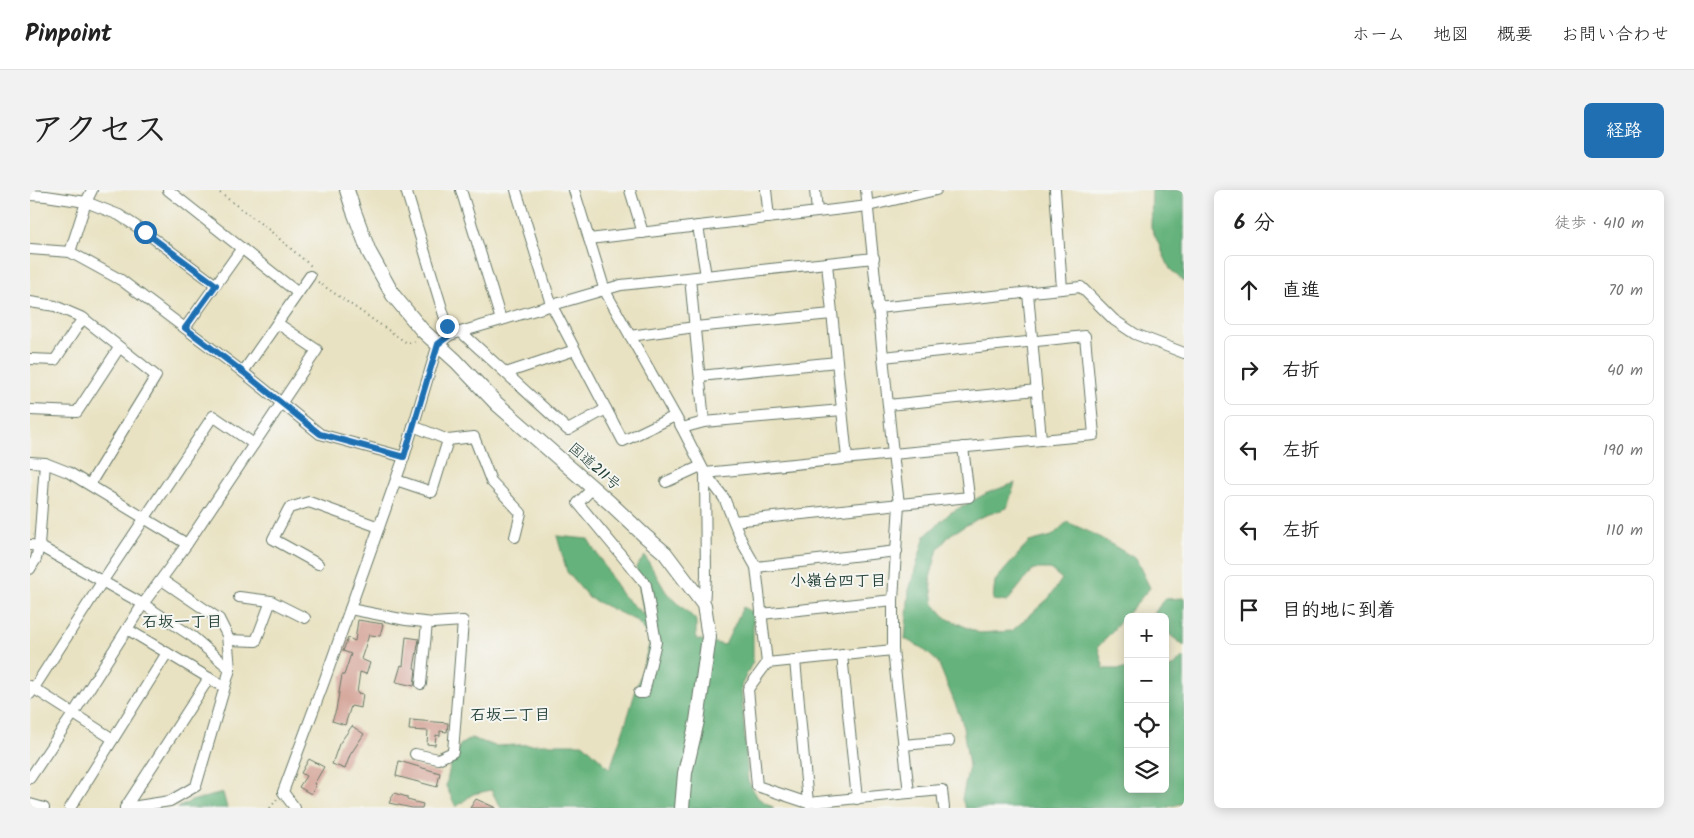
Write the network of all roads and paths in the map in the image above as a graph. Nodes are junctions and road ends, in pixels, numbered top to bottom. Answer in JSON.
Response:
{"nodes":[{"id":1,"x":92,"y":190,"type":"edge"},
{"id":2,"x":168,"y":190,"type":"edge"},
{"id":3,"x":216,"y":190,"type":"edge"},
{"id":4,"x":348,"y":190,"type":"edge"},
{"id":5,"x":406,"y":190,"type":"edge"},
{"id":6,"x":461,"y":190,"type":"edge"},
{"id":7,"x":516,"y":190,"type":"edge"},
{"id":8,"x":574,"y":190,"type":"edge"},
{"id":9,"x":630,"y":190,"type":"edge"},
{"id":10,"x":766,"y":190,"type":"edge"},
{"id":11,"x":815,"y":190,"type":"edge"},
{"id":12,"x":866,"y":190,"type":"edge"},
{"id":13,"x":936,"y":190,"type":"edge"},
{"id":14,"x":1055,"y":190,"type":"edge"},
{"id":15,"x":47,"y":193,"type":"edge"},
{"id":16,"x":30,"y":195,"type":"edge"},
{"id":17,"x":86,"y":202,"type":"junction"},
{"id":18,"x":868,"y":206,"type":"junction"},
{"id":19,"x":817,"y":212,"type":"junction"},
{"id":20,"x":769,"y":218,"type":"junction"},
{"id":21,"x":698,"y":226,"type":"junction"},
{"id":22,"x":643,"y":233,"type":"junction"},
{"id":23,"x":589,"y":240,"type":"junction"},
{"id":24,"x":242,"y":248,"type":"junction"},
{"id":25,"x":30,"y":249,"type":"edge"},
{"id":26,"x":70,"y":252,"type":"junction"},
{"id":27,"x":874,"y":258,"type":"junction"},
{"id":28,"x":827,"y":264,"type":"junction"},
{"id":29,"x":310,"y":276,"type":"junction"},
{"id":30,"x":706,"y":276,"type":"junction"},
{"id":31,"x":690,"y":278,"type":"junction"},
{"id":32,"x":216,"y":285,"type":"junction"},
{"id":33,"x":1062,"y":289,"type":"junction"},
{"id":34,"x":605,"y":291,"type":"junction"},
{"id":35,"x":298,"y":293,"type":"junction"},
{"id":36,"x":1028,"y":293,"type":"junction"},
{"id":37,"x":30,"y":302,"type":"edge"},
{"id":38,"x":551,"y":304,"type":"junction"},
{"id":39,"x":877,"y":308,"type":"junction"},
{"id":40,"x":832,"y":314,"type":"junction"},
{"id":41,"x":83,"y":318,"type":"junction"},
{"id":42,"x":501,"y":320,"type":"junction"},
{"id":43,"x":277,"y":323,"type":"junction"},
{"id":44,"x":695,"y":327,"type":"junction"},
{"id":45,"x":185,"y":328,"type":"junction"},
{"id":46,"x":461,"y":332,"type":"junction"},
{"id":47,"x":450,"y":335,"type":"junction"},
{"id":48,"x":630,"y":336,"type":"junction"},
{"id":49,"x":435,"y":341,"type":"junction"},
{"id":50,"x":1032,"y":342,"type":"junction"},
{"id":51,"x":119,"y":348,"type":"junction"},
{"id":52,"x":575,"y":350,"type":"junction"},
{"id":53,"x":1184,"y":353,"type":"edge"},
{"id":54,"x":882,"y":356,"type":"junction"},
{"id":55,"x":30,"y":359,"type":"edge"},
{"id":56,"x":837,"y":362,"type":"junction"},
{"id":57,"x":243,"y":372,"type":"junction"},
{"id":58,"x":506,"y":372,"type":"junction"},
{"id":59,"x":700,"y":376,"type":"junction"},
{"id":60,"x":1037,"y":390,"type":"junction"},
{"id":61,"x":281,"y":404,"type":"junction"},
{"id":62,"x":888,"y":405,"type":"junction"},
{"id":63,"x":606,"y":409,"type":"junction"},
{"id":64,"x":30,"y":410,"type":"edge"},
{"id":65,"x":842,"y":410,"type":"junction"},
{"id":66,"x":675,"y":416,"type":"junction"},
{"id":67,"x":704,"y":422,"type":"junction"},
{"id":68,"x":413,"y":426,"type":"junction"},
{"id":69,"x":682,"y":428,"type":"junction"},
{"id":70,"x":1041,"y":439,"type":"junction"},
{"id":71,"x":448,"y":440,"type":"junction"},
{"id":72,"x":254,"y":444,"type":"junction"},
{"id":73,"x":963,"y":447,"type":"junction"},
{"id":74,"x":893,"y":454,"type":"junction"},
{"id":75,"x":404,"y":457,"type":"junction"},
{"id":76,"x":846,"y":458,"type":"junction"},
{"id":77,"x":30,"y":462,"type":"edge"},
{"id":78,"x":46,"y":463,"type":"junction"},
{"id":79,"x":703,"y":469,"type":"junction"},
{"id":80,"x":396,"y":480,"type":"junction"},
{"id":81,"x":666,"y":482,"type":"dead end"},
{"id":82,"x":90,"y":484,"type":"junction"},
{"id":83,"x":593,"y":488,"type":"junction"},
{"id":84,"x":899,"y":504,"type":"junction"},
{"id":85,"x":30,"y":511,"type":"edge"},
{"id":86,"x":42,"y":512,"type":"junction"},
{"id":87,"x":145,"y":518,"type":"junction"},
{"id":88,"x":734,"y":521,"type":"junction"},
{"id":89,"x":379,"y":527,"type":"junction"},
{"id":90,"x":515,"y":537,"type":"dead end"},
{"id":91,"x":187,"y":544,"type":"junction"},
{"id":92,"x":34,"y":546,"type":"edge"},
{"id":93,"x":897,"y":551,"type":"junction"},
{"id":94,"x":318,"y":564,"type":"dead end"},
{"id":95,"x":756,"y":567,"type":"junction"},
{"id":96,"x":30,"y":570,"type":"edge"},
{"id":97,"x":162,"y":580,"type":"junction"},
{"id":98,"x":102,"y":582,"type":"junction"},
{"id":99,"x":239,"y":597,"type":"dead end"},
{"id":100,"x":893,"y":600,"type":"junction"},
{"id":101,"x":271,"y":601,"type":"junction"},
{"id":102,"x":143,"y":604,"type":"junction"},
{"id":103,"x":704,"y":605,"type":"junction"},
{"id":104,"x":350,"y":609,"type":"junction"},
{"id":105,"x":762,"y":614,"type":"junction"},
{"id":106,"x":305,"y":618,"type":"dead end"},
{"id":107,"x":427,"y":622,"type":"junction"},
{"id":108,"x":127,"y":629,"type":"junction"},
{"id":109,"x":228,"y":640,"type":"junction"},
{"id":110,"x":893,"y":650,"type":"junction"},
{"id":111,"x":167,"y":653,"type":"junction"},
{"id":112,"x":842,"y":655,"type":"junction"},
{"id":113,"x":795,"y":660,"type":"junction"},
{"id":114,"x":767,"y":663,"type":"junction"},
{"id":115,"x":230,"y":668,"type":"junction"},
{"id":116,"x":209,"y":678,"type":"junction"},
{"id":117,"x":421,"y":684,"type":"dead end"},
{"id":118,"x":224,"y":687,"type":"junction"},
{"id":119,"x":31,"y":690,"type":"edge"},
{"id":120,"x":639,"y":693,"type":"dead end"},
{"id":121,"x":74,"y":714,"type":"junction"},
{"id":122,"x":113,"y":739,"type":"junction"},
{"id":123,"x":949,"y":742,"type":"dead end"},
{"id":124,"x":903,"y":745,"type":"junction"},
{"id":125,"x":415,"y":754,"type":"dead end"},
{"id":126,"x":30,"y":778,"type":"edge"},
{"id":127,"x":909,"y":793,"type":"junction"},
{"id":128,"x":880,"y":796,"type":"junction"},
{"id":129,"x":857,"y":799,"type":"junction"},
{"id":130,"x":808,"y":803,"type":"junction"},
{"id":131,"x":30,"y":804,"type":"edge"},
{"id":132,"x":44,"y":808,"type":"edge"},
{"id":133,"x":70,"y":808,"type":"edge"},
{"id":134,"x":125,"y":808,"type":"edge"},
{"id":135,"x":295,"y":808,"type":"edge"},
{"id":136,"x":682,"y":808,"type":"edge"},
{"id":137,"x":882,"y":808,"type":"edge"},
{"id":138,"x":944,"y":808,"type":"edge"}],
"edges":[{"from":1,"to":17,"type":"street"},
{"from":2,"to":24,"type":"street"},
{"from":3,"to":29,"type":"path"},
{"from":4,"to":49,"type":"highway","name":"国道211号"},
{"from":5,"to":47,"type":"street"},
{"from":6,"to":42,"type":"street"},
{"from":7,"to":38,"type":"street"},
{"from":8,"to":23,"type":"street"},
{"from":9,"to":22,"type":"street"},
{"from":10,"to":20,"type":"street"},
{"from":11,"to":19,"type":"street"},
{"from":12,"to":18,"type":"street"},
{"from":13,"to":18,"type":"street"},
{"from":14,"to":33,"type":"street"},
{"from":15,"to":16,"type":"street"},
{"from":15,"to":17,"type":"street"},
{"from":17,"to":26,"type":"street"},
{"from":17,"to":32,"type":"street"},
{"from":18,"to":19,"type":"street"},
{"from":18,"to":27,"type":"street"},
{"from":19,"to":20,"type":"street"},
{"from":20,"to":21,"type":"street"},
{"from":21,"to":22,"type":"street"},
{"from":21,"to":30,"type":"street"},
{"from":22,"to":23,"type":"street"},
{"from":23,"to":34,"type":"street"},
{"from":24,"to":32,"type":"street"},
{"from":24,"to":35,"type":"street"},
{"from":25,"to":26,"type":"street"},
{"from":26,"to":45,"type":"street"},
{"from":27,"to":28,"type":"street"},
{"from":27,"to":39,"type":"street"},
{"from":28,"to":30,"type":"street"},
{"from":28,"to":40,"type":"street"},
{"from":29,"to":35,"type":"street"},
{"from":29,"to":49,"type":"path"},
{"from":30,"to":31,"type":"street"},
{"from":31,"to":34,"type":"street"},
{"from":31,"to":44,"type":"street"},
{"from":32,"to":45,"type":"street"},
{"from":33,"to":36,"type":"street"},
{"from":33,"to":53,"type":"street"},
{"from":34,"to":38,"type":"street"},
{"from":34,"to":48,"type":"street"},
{"from":35,"to":43,"type":"street"},
{"from":36,"to":39,"type":"street"},
{"from":36,"to":50,"type":"street"},
{"from":37,"to":41,"type":"street"},
{"from":38,"to":42,"type":"street"},
{"from":38,"to":52,"type":"street"},
{"from":39,"to":54,"type":"street"},
{"from":40,"to":44,"type":"street"},
{"from":40,"to":56,"type":"street"},
{"from":41,"to":51,"type":"street"},
{"from":41,"to":55,"type":"street"},
{"from":42,"to":46,"type":"street"},
{"from":43,"to":57,"type":"street"},
{"from":43,"to":61,"type":"street"},
{"from":44,"to":48,"type":"street"},
{"from":44,"to":59,"type":"street"},
{"from":45,"to":57,"type":"street"},
{"from":46,"to":47,"type":"street"},
{"from":46,"to":58,"type":"street"},
{"from":47,"to":49,"type":"street"},
{"from":48,"to":66,"type":"street"},
{"from":49,"to":68,"type":"street"},
{"from":49,"to":83,"type":"highway","name":"国道211号"},
{"from":50,"to":54,"type":"street"},
{"from":50,"to":60,"type":"street"},
{"from":50,"to":70,"type":"street"},
{"from":51,"to":64,"type":"street"},
{"from":51,"to":82,"type":"street"},
{"from":52,"to":58,"type":"street"},
{"from":52,"to":63,"type":"street"},
{"from":54,"to":62,"type":"street"},
{"from":56,"to":59,"type":"street"},
{"from":56,"to":65,"type":"street"},
{"from":57,"to":61,"type":"street"},
{"from":58,"to":63,"type":"street"},
{"from":59,"to":67,"type":"street"},
{"from":60,"to":62,"type":"street"},
{"from":60,"to":70,"type":"street"},
{"from":61,"to":72,"type":"street"},
{"from":61,"to":75,"type":"street"},
{"from":62,"to":74,"type":"street"},
{"from":63,"to":66,"type":"street"},
{"from":65,"to":67,"type":"street"},
{"from":65,"to":76,"type":"street"},
{"from":66,"to":69,"type":"street"},
{"from":67,"to":69,"type":"street"},
{"from":68,"to":71,"type":"street"},
{"from":68,"to":75,"type":"street"},
{"from":69,"to":79,"type":"street"},
{"from":70,"to":73,"type":"street"},
{"from":71,"to":80,"type":"street"},
{"from":71,"to":90,"type":"street"},
{"from":72,"to":87,"type":"street"},
{"from":72,"to":91,"type":"street"},
{"from":73,"to":74,"type":"street"},
{"from":73,"to":84,"type":"street"},
{"from":74,"to":76,"type":"street"},
{"from":74,"to":84,"type":"street"},
{"from":75,"to":80,"type":"street"},
{"from":76,"to":79,"type":"street"},
{"from":77,"to":78,"type":"street"},
{"from":78,"to":82,"type":"street"},
{"from":78,"to":86,"type":"street"},
{"from":79,"to":81,"type":"street"},
{"from":79,"to":88,"type":"street"},
{"from":79,"to":103,"type":"street"},
{"from":80,"to":89,"type":"street"},
{"from":82,"to":87,"type":"street"},
{"from":83,"to":103,"type":"highway","name":"国道211号"},
{"from":83,"to":120,"type":"street"},
{"from":84,"to":88,"type":"street"},
{"from":84,"to":93,"type":"street"},
{"from":85,"to":86,"type":"street"},
{"from":86,"to":92,"type":"street"},
{"from":87,"to":91,"type":"street"},
{"from":87,"to":98,"type":"street"},
{"from":88,"to":95,"type":"street"},
{"from":89,"to":94,"type":"street"},
{"from":89,"to":104,"type":"street"},
{"from":91,"to":97,"type":"street"},
{"from":92,"to":96,"type":"street"},
{"from":92,"to":98,"type":"street"},
{"from":93,"to":95,"type":"street"},
{"from":93,"to":100,"type":"street"},
{"from":95,"to":105,"type":"street"},
{"from":97,"to":102,"type":"street"},
{"from":97,"to":109,"type":"street"},
{"from":98,"to":102,"type":"street"},
{"from":98,"to":119,"type":"street"},
{"from":99,"to":101,"type":"street"},
{"from":100,"to":105,"type":"street"},
{"from":100,"to":110,"type":"street"},
{"from":101,"to":106,"type":"street"},
{"from":101,"to":109,"type":"street"},
{"from":102,"to":108,"type":"street"},
{"from":102,"to":115,"type":"street"},
{"from":103,"to":136,"type":"highway","name":"国道211号"},
{"from":104,"to":107,"type":"street"},
{"from":104,"to":135,"type":"street"},
{"from":105,"to":114,"type":"street"},
{"from":107,"to":117,"type":"street"},
{"from":107,"to":125,"type":"street"},
{"from":108,"to":111,"type":"street"},
{"from":108,"to":121,"type":"street"},
{"from":109,"to":115,"type":"street"},
{"from":110,"to":112,"type":"street"},
{"from":110,"to":124,"type":"street"},
{"from":111,"to":116,"type":"street"},
{"from":111,"to":122,"type":"street"},
{"from":112,"to":113,"type":"street"},
{"from":112,"to":129,"type":"street"},
{"from":113,"to":114,"type":"street"},
{"from":113,"to":130,"type":"street"},
{"from":114,"to":130,"type":"street"},
{"from":115,"to":118,"type":"street"},
{"from":116,"to":118,"type":"street"},
{"from":116,"to":134,"type":"street"},
{"from":118,"to":134,"type":"street"},
{"from":119,"to":121,"type":"street"},
{"from":121,"to":122,"type":"street"},
{"from":121,"to":126,"type":"street"},
{"from":122,"to":133,"type":"street"},
{"from":123,"to":124,"type":"street"},
{"from":124,"to":127,"type":"street"},
{"from":127,"to":128,"type":"street"},
{"from":127,"to":138,"type":"street"},
{"from":128,"to":129,"type":"street"},
{"from":128,"to":137,"type":"street"},
{"from":129,"to":130,"type":"street"},
{"from":131,"to":132,"type":"street"}]}
